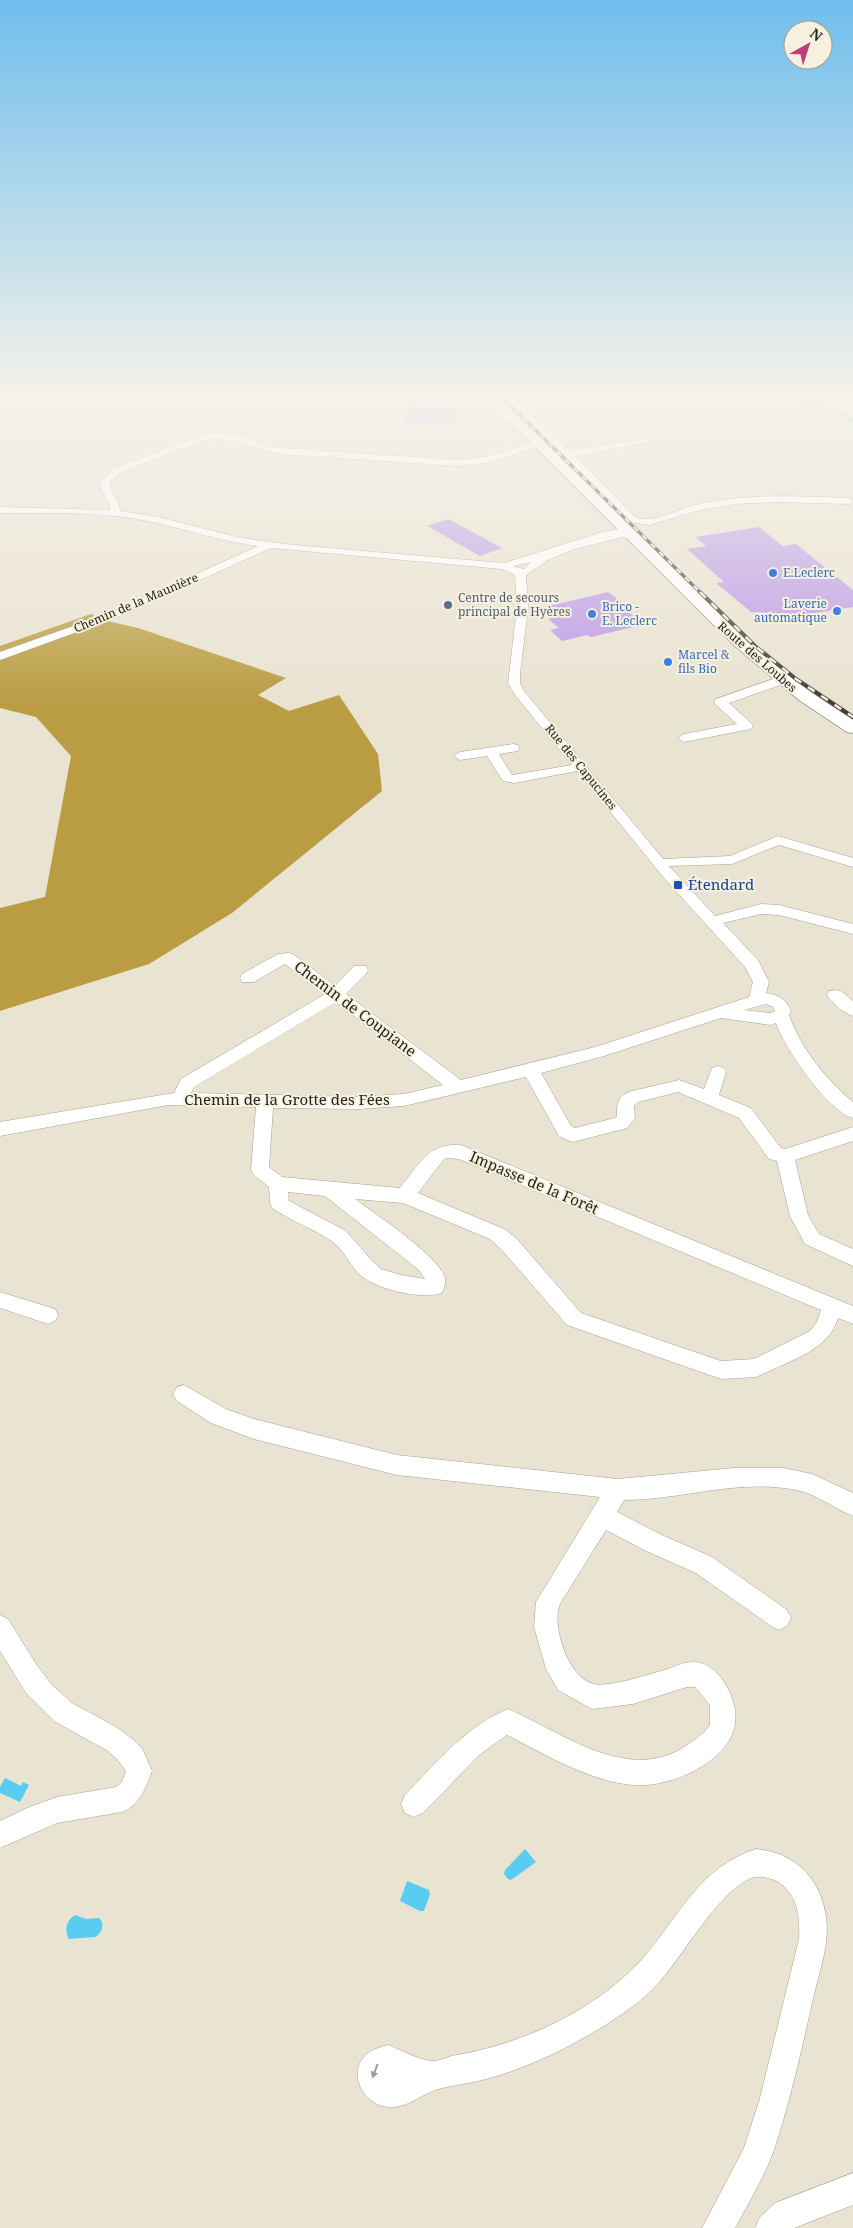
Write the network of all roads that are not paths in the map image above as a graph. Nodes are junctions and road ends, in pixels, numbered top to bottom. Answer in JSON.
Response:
{"nodes":[{"id":1,"x":109,"y":496,"type":"edge"},
{"id":2,"x":587,"y":496,"type":"edge"},
{"id":3,"x":609,"y":496,"type":"edge"},
{"id":4,"x":850,"y":501,"type":"dead end"},
{"id":5,"x":0,"y":510,"type":"edge"},
{"id":6,"x":116,"y":513,"type":"junction"},
{"id":7,"x":620,"y":532,"type":"junction"},
{"id":8,"x":269,"y":545,"type":"junction"},
{"id":9,"x":519,"y":567,"type":"junction"},
{"id":10,"x":0,"y":656,"type":"edge"},
{"id":11,"x":782,"y":680,"type":"junction"},
{"id":12,"x":853,"y":728,"type":"edge"},
{"id":13,"x":684,"y":738,"type":"dead end"},
{"id":14,"x":513,"y":748,"type":"dead end"},
{"id":15,"x":491,"y":752,"type":"junction"},
{"id":16,"x":460,"y":756,"type":"dead end"},
{"id":17,"x":580,"y":767,"type":"junction"},
{"id":18,"x":853,"y":863,"type":"edge"},
{"id":19,"x":660,"y":864,"type":"junction"},
{"id":20,"x":718,"y":926,"type":"junction"},
{"id":21,"x":853,"y":928,"type":"edge"},
{"id":22,"x":360,"y":970,"type":"dead end"},
{"id":23,"x":248,"y":978,"type":"dead end"},
{"id":24,"x":336,"y":995,"type":"junction"},
{"id":25,"x":835,"y":995,"type":"dead end"},
{"id":26,"x":766,"y":1009,"type":"junction"},
{"id":27,"x":853,"y":1010,"type":"edge"},
{"id":28,"x":531,"y":1070,"type":"junction"},
{"id":29,"x":718,"y":1072,"type":"dead end"},
{"id":30,"x":458,"y":1087,"type":"junction"},
{"id":31,"x":709,"y":1098,"type":"junction"},
{"id":32,"x":180,"y":1100,"type":"junction"},
{"id":33,"x":265,"y":1101,"type":"junction"},
{"id":34,"x":853,"y":1112,"type":"edge"},
{"id":35,"x":0,"y":1129,"type":"edge"},
{"id":36,"x":853,"y":1134,"type":"edge"},
{"id":37,"x":785,"y":1156,"type":"junction"},
{"id":38,"x":278,"y":1184,"type":"junction"},
{"id":39,"x":328,"y":1188,"type":"junction"},
{"id":40,"x":405,"y":1196,"type":"junction"},
{"id":41,"x":853,"y":1258,"type":"edge"},
{"id":42,"x":0,"y":1300,"type":"edge"},
{"id":43,"x":832,"y":1306,"type":"junction"},
{"id":44,"x":48,"y":1315,"type":"dead end"},
{"id":45,"x":853,"y":1315,"type":"edge"},
{"id":46,"x":184,"y":1394,"type":"dead end"},
{"id":47,"x":617,"y":1491,"type":"junction"},
{"id":48,"x":853,"y":1505,"type":"edge"},
{"id":49,"x":602,"y":1516,"type":"junction"},
{"id":50,"x":779,"y":1618,"type":"dead end"},
{"id":51,"x":0,"y":1627,"type":"edge"},
{"id":52,"x":414,"y":1804,"type":"dead end"},
{"id":53,"x":0,"y":1835,"type":"edge"},
{"id":54,"x":432,"y":2076,"type":"dead end"},
{"id":55,"x":853,"y":2189,"type":"edge"},
{"id":56,"x":718,"y":2228,"type":"edge"},
{"id":57,"x":771,"y":2228,"type":"edge"}],
"edges":[{"from":1,"to":6,"type":"street"},
{"from":2,"to":7,"type":"main road","name":"Route des Loubes"},
{"from":3,"to":4,"type":"street"},
{"from":5,"to":6,"type":"street"},
{"from":6,"to":8,"type":"street"},
{"from":7,"to":9,"type":"street"},
{"from":7,"to":9,"type":"street"},
{"from":7,"to":11,"type":"main road","name":"Route des Loubes"},
{"from":8,"to":9,"type":"street"},
{"from":8,"to":10,"type":"street","name":"Chemin de la Maunière"},
{"from":9,"to":17,"type":"street","name":"Rue des Capucines"},
{"from":11,"to":12,"type":"main road","name":"Route des Loubes"},
{"from":11,"to":13,"type":"street"},
{"from":14,"to":15,"type":"street"},
{"from":15,"to":16,"type":"street"},
{"from":15,"to":17,"type":"street"},
{"from":17,"to":19,"type":"street","name":"Rue des Capucines"},
{"from":18,"to":19,"type":"street"},
{"from":19,"to":20,"type":"street","name":"Rue des Capucines"},
{"from":20,"to":21,"type":"street"},
{"from":20,"to":26,"type":"street","name":"Rue des Capucines"},
{"from":20,"to":26,"type":"street","name":"Rue des Capucines"},
{"from":22,"to":24,"type":"street"},
{"from":23,"to":24,"type":"street","name":"Chemin de Coupiane"},
{"from":24,"to":30,"type":"street","name":"Chemin de Coupiane"},
{"from":24,"to":32,"type":"street"},
{"from":25,"to":27,"type":"street"},
{"from":26,"to":28,"type":"street","name":"Chemin de la Grotte des Fées"},
{"from":26,"to":34,"type":"street"},
{"from":28,"to":30,"type":"street","name":"Chemin de la Grotte des Fées"},
{"from":28,"to":31,"type":"street"},
{"from":29,"to":31,"type":"street"},
{"from":30,"to":33,"type":"street","name":"Chemin de la Grotte des Fées"},
{"from":31,"to":37,"type":"street"},
{"from":32,"to":33,"type":"street","name":"Chemin de la Grotte des Fées"},
{"from":32,"to":35,"type":"street","name":"Chemin de la Grotte des Fées"},
{"from":33,"to":38,"type":"street"},
{"from":36,"to":37,"type":"street"},
{"from":37,"to":41,"type":"street"},
{"from":38,"to":39,"type":"street"},
{"from":38,"to":39,"type":"street"},
{"from":39,"to":40,"type":"street"},
{"from":40,"to":43,"type":"street","name":"Impasse de la Forêt"},
{"from":40,"to":43,"type":"street"},
{"from":42,"to":44,"type":"street"},
{"from":43,"to":45,"type":"street","name":"Impasse de la Forêt"},
{"from":46,"to":47,"type":"street"},
{"from":47,"to":48,"type":"street"},
{"from":47,"to":49,"type":"street"},
{"from":49,"to":50,"type":"street"},
{"from":49,"to":52,"type":"street"},
{"from":51,"to":53,"type":"street"},
{"from":54,"to":56,"type":"street"},
{"from":55,"to":57,"type":"street"}]}
